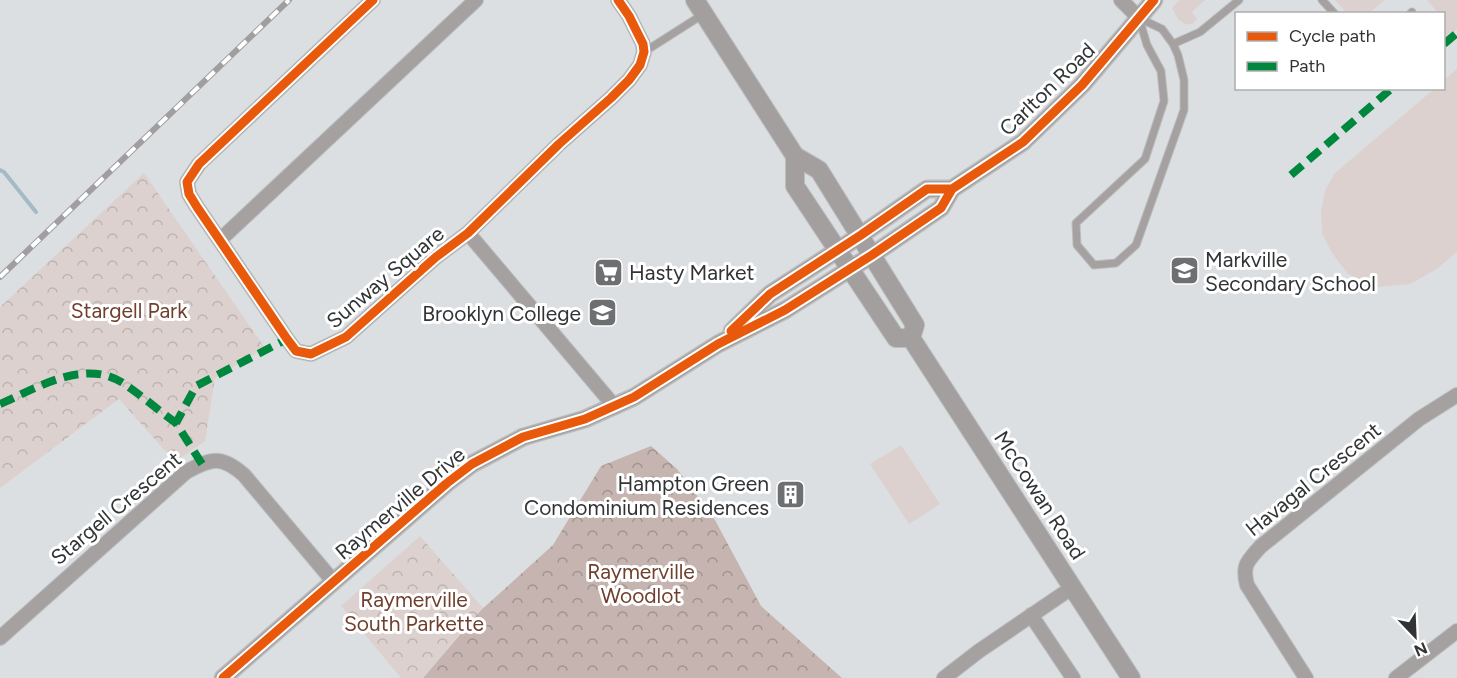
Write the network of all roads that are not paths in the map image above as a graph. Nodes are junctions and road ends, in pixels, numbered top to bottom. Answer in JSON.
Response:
{"nodes":[{"id":1,"x":373,"y":0,"type":"edge"},
{"id":2,"x":476,"y":0,"type":"edge"},
{"id":3,"x":618,"y":0,"type":"edge"},
{"id":4,"x":1121,"y":0,"type":"edge"},
{"id":5,"x":1154,"y":0,"type":"edge"},
{"id":6,"x":1239,"y":0,"type":"edge"},
{"id":7,"x":1322,"y":0,"type":"edge"},
{"id":8,"x":700,"y":7,"type":"edge"},
{"id":9,"x":1333,"y":12,"type":"edge"},
{"id":10,"x":1139,"y":18,"type":"junction"},
{"id":11,"x":1173,"y":44,"type":"junction"},
{"id":12,"x":644,"y":52,"type":"junction"},
{"id":13,"x":795,"y":156,"type":"junction"},
{"id":14,"x":952,"y":189,"type":"junction"},
{"id":15,"x":468,"y":233,"type":"junction"},
{"id":16,"x":861,"y":235,"type":"junction"},
{"id":17,"x":220,"y":239,"type":"junction"},
{"id":18,"x":837,"y":252,"type":"junction"},
{"id":19,"x":872,"y":255,"type":"junction"},
{"id":20,"x":849,"y":270,"type":"junction"},
{"id":21,"x":911,"y":338,"type":"junction"},
{"id":22,"x":718,"y":344,"type":"junction"},
{"id":23,"x":1457,"y":395,"type":"edge"},
{"id":24,"x":615,"y":407,"type":"junction"},
{"id":25,"x":333,"y":581,"type":"junction"},
{"id":26,"x":1072,"y":587,"type":"junction"},
{"id":27,"x":1031,"y":615,"type":"junction"},
{"id":28,"x":1457,"y":631,"type":"edge"},
{"id":29,"x":0,"y":638,"type":"edge"},
{"id":30,"x":223,"y":678,"type":"edge"},
{"id":31,"x":944,"y":678,"type":"edge"},
{"id":32,"x":1073,"y":678,"type":"edge"},
{"id":33,"x":1131,"y":678,"type":"edge"},
{"id":34,"x":1306,"y":678,"type":"edge"},
{"id":35,"x":1396,"y":678,"type":"edge"}],
"edges":[{"from":1,"to":17,"type":"street","name":"Sunway Square"},
{"from":2,"to":17,"type":"street"},
{"from":3,"to":12,"type":"street"},
{"from":4,"to":10,"type":"street"},
{"from":5,"to":10,"type":"street","name":"Carlton Road"},
{"from":6,"to":11,"type":"lane"},
{"from":7,"to":9,"type":"lane"},
{"from":8,"to":12,"type":"lane"},
{"from":8,"to":13,"type":"main road","name":"McCowan Road"},
{"from":10,"to":11,"type":"lane"},
{"from":10,"to":11,"type":"lane"},
{"from":10,"to":14,"type":"street","name":"Carlton Road"},
{"from":12,"to":15,"type":"street","name":"Sunway Square"},
{"from":13,"to":16,"type":"main road","name":"McCowan Road"},
{"from":13,"to":18,"type":"main road","name":"McCowan Road"},
{"from":14,"to":16,"type":"street","name":"Carlton Road"},
{"from":14,"to":19,"type":"street","name":"Carlton Road"},
{"from":15,"to":17,"type":"street","name":"Sunway Square"},
{"from":15,"to":24,"type":"street","name":"Sunway Square"},
{"from":16,"to":18,"type":"street","name":"Raymerville Drive"},
{"from":16,"to":19,"type":"main road","name":"McCowan Road"},
{"from":18,"to":20,"type":"main road","name":"McCowan Road"},
{"from":18,"to":22,"type":"street","name":"Raymerville Drive"},
{"from":19,"to":20,"type":"street","name":"Carlton Road"},
{"from":19,"to":21,"type":"main road","name":"McCowan Road"},
{"from":20,"to":21,"type":"main road","name":"McCowan Road"},
{"from":20,"to":22,"type":"street","name":"Raymerville Drive"},
{"from":21,"to":26,"type":"main road","name":"McCowan Road"},
{"from":22,"to":24,"type":"street","name":"Raymerville Drive"},
{"from":23,"to":34,"type":"street","name":"Havagal Crescent"},
{"from":24,"to":25,"type":"street","name":"Raymerville Drive"},
{"from":25,"to":29,"type":"street","name":"Stargell Crescent"},
{"from":25,"to":30,"type":"street","name":"Raymerville Drive"},
{"from":26,"to":27,"type":"street"},
{"from":26,"to":33,"type":"main road","name":"McCowan Road"},
{"from":27,"to":31,"type":"street"},
{"from":27,"to":32,"type":"street"},
{"from":28,"to":35,"type":"street"}]}
